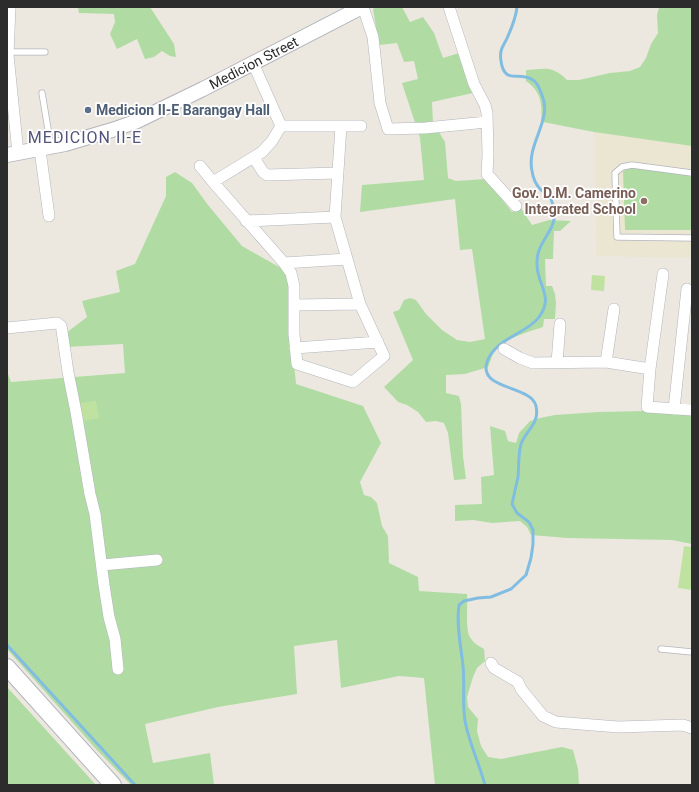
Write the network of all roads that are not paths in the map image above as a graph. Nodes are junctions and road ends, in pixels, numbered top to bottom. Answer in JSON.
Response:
{"nodes":[{"id":1,"x":10,"y":7,"type":"edge"},
{"id":2,"x":363,"y":7,"type":"edge"},
{"id":3,"x":449,"y":7,"type":"edge"},
{"id":4,"x":8,"y":52,"type":"edge"},
{"id":5,"x":45,"y":52,"type":"dead end"},
{"id":6,"x":253,"y":63,"type":"junction"},
{"id":7,"x":42,"y":93,"type":"dead end"},
{"id":8,"x":487,"y":122,"type":"junction"},
{"id":9,"x":281,"y":126,"type":"junction"},
{"id":10,"x":341,"y":126,"type":"junction"},
{"id":11,"x":361,"y":126,"type":"dead end"},
{"id":12,"x":45,"y":149,"type":"junction"},
{"id":13,"x":13,"y":154,"type":"edge"},
{"id":14,"x":254,"y":158,"type":"junction"},
{"id":15,"x":200,"y":166,"type":"dead end"},
{"id":16,"x":338,"y":173,"type":"junction"},
{"id":17,"x":692,"y":173,"type":"edge"},
{"id":18,"x":213,"y":182,"type":"junction"},
{"id":19,"x":516,"y":206,"type":"dead end"},
{"id":20,"x":49,"y":216,"type":"dead end"},
{"id":21,"x":335,"y":217,"type":"junction"},
{"id":22,"x":246,"y":221,"type":"junction"},
{"id":23,"x":692,"y":238,"type":"edge"},
{"id":24,"x":347,"y":259,"type":"junction"},
{"id":25,"x":284,"y":262,"type":"junction"},
{"id":26,"x":663,"y":274,"type":"dead end"},
{"id":27,"x":687,"y":290,"type":"dead end"},
{"id":28,"x":295,"y":304,"type":"junction"},
{"id":29,"x":360,"y":304,"type":"junction"},
{"id":30,"x":614,"y":309,"type":"dead end"},
{"id":31,"x":560,"y":324,"type":"dead end"},
{"id":32,"x":7,"y":328,"type":"edge"},
{"id":33,"x":378,"y":342,"type":"junction"},
{"id":34,"x":295,"y":348,"type":"junction"},
{"id":35,"x":504,"y":349,"type":"dead end"},
{"id":36,"x":606,"y":362,"type":"junction"},
{"id":37,"x":557,"y":363,"type":"junction"},
{"id":38,"x":650,"y":369,"type":"junction"},
{"id":39,"x":674,"y":409,"type":"junction"},
{"id":40,"x":692,"y":410,"type":"edge"},
{"id":41,"x":158,"y":560,"type":"dead end"},
{"id":42,"x":102,"y":565,"type":"junction"},
{"id":43,"x":661,"y":649,"type":"dead end"},
{"id":44,"x":692,"y":652,"type":"edge"},
{"id":45,"x":491,"y":663,"type":"dead end"},
{"id":46,"x":7,"y":667,"type":"edge"},
{"id":47,"x":118,"y":669,"type":"dead end"},
{"id":48,"x":692,"y":728,"type":"edge"},
{"id":49,"x":113,"y":785,"type":"edge"}],
"edges":[{"from":1,"to":4,"type":"street"},
{"from":2,"to":6,"type":"street","name":"Medicion Street"},
{"from":2,"to":8,"type":"street"},
{"from":3,"to":8,"type":"street"},
{"from":4,"to":5,"type":"lane"},
{"from":4,"to":13,"type":"street"},
{"from":6,"to":9,"type":"street"},
{"from":6,"to":12,"type":"street","name":"Medicion Street"},
{"from":7,"to":12,"type":"lane"},
{"from":8,"to":19,"type":"street"},
{"from":9,"to":10,"type":"street"},
{"from":9,"to":14,"type":"street"},
{"from":10,"to":11,"type":"street"},
{"from":10,"to":16,"type":"street"},
{"from":12,"to":13,"type":"street","name":"Medicion Street"},
{"from":12,"to":20,"type":"street"},
{"from":14,"to":16,"type":"street"},
{"from":14,"to":18,"type":"street"},
{"from":15,"to":18,"type":"street"},
{"from":16,"to":21,"type":"street"},
{"from":17,"to":23,"type":"lane"},
{"from":18,"to":22,"type":"street"},
{"from":21,"to":22,"type":"street"},
{"from":21,"to":24,"type":"street"},
{"from":22,"to":25,"type":"street"},
{"from":24,"to":25,"type":"street"},
{"from":24,"to":29,"type":"street"},
{"from":25,"to":28,"type":"street"},
{"from":26,"to":38,"type":"street"},
{"from":27,"to":39,"type":"street"},
{"from":28,"to":29,"type":"street"},
{"from":28,"to":34,"type":"street"},
{"from":29,"to":33,"type":"street"},
{"from":30,"to":36,"type":"street"},
{"from":31,"to":37,"type":"street"},
{"from":32,"to":42,"type":"street"},
{"from":33,"to":34,"type":"street"},
{"from":33,"to":34,"type":"street"},
{"from":35,"to":37,"type":"street"},
{"from":36,"to":37,"type":"street"},
{"from":36,"to":38,"type":"street"},
{"from":38,"to":39,"type":"street"},
{"from":39,"to":40,"type":"street"},
{"from":41,"to":42,"type":"street"},
{"from":42,"to":47,"type":"street"},
{"from":43,"to":44,"type":"lane"},
{"from":45,"to":48,"type":"street"},
{"from":46,"to":49,"type":"main road"}]}
